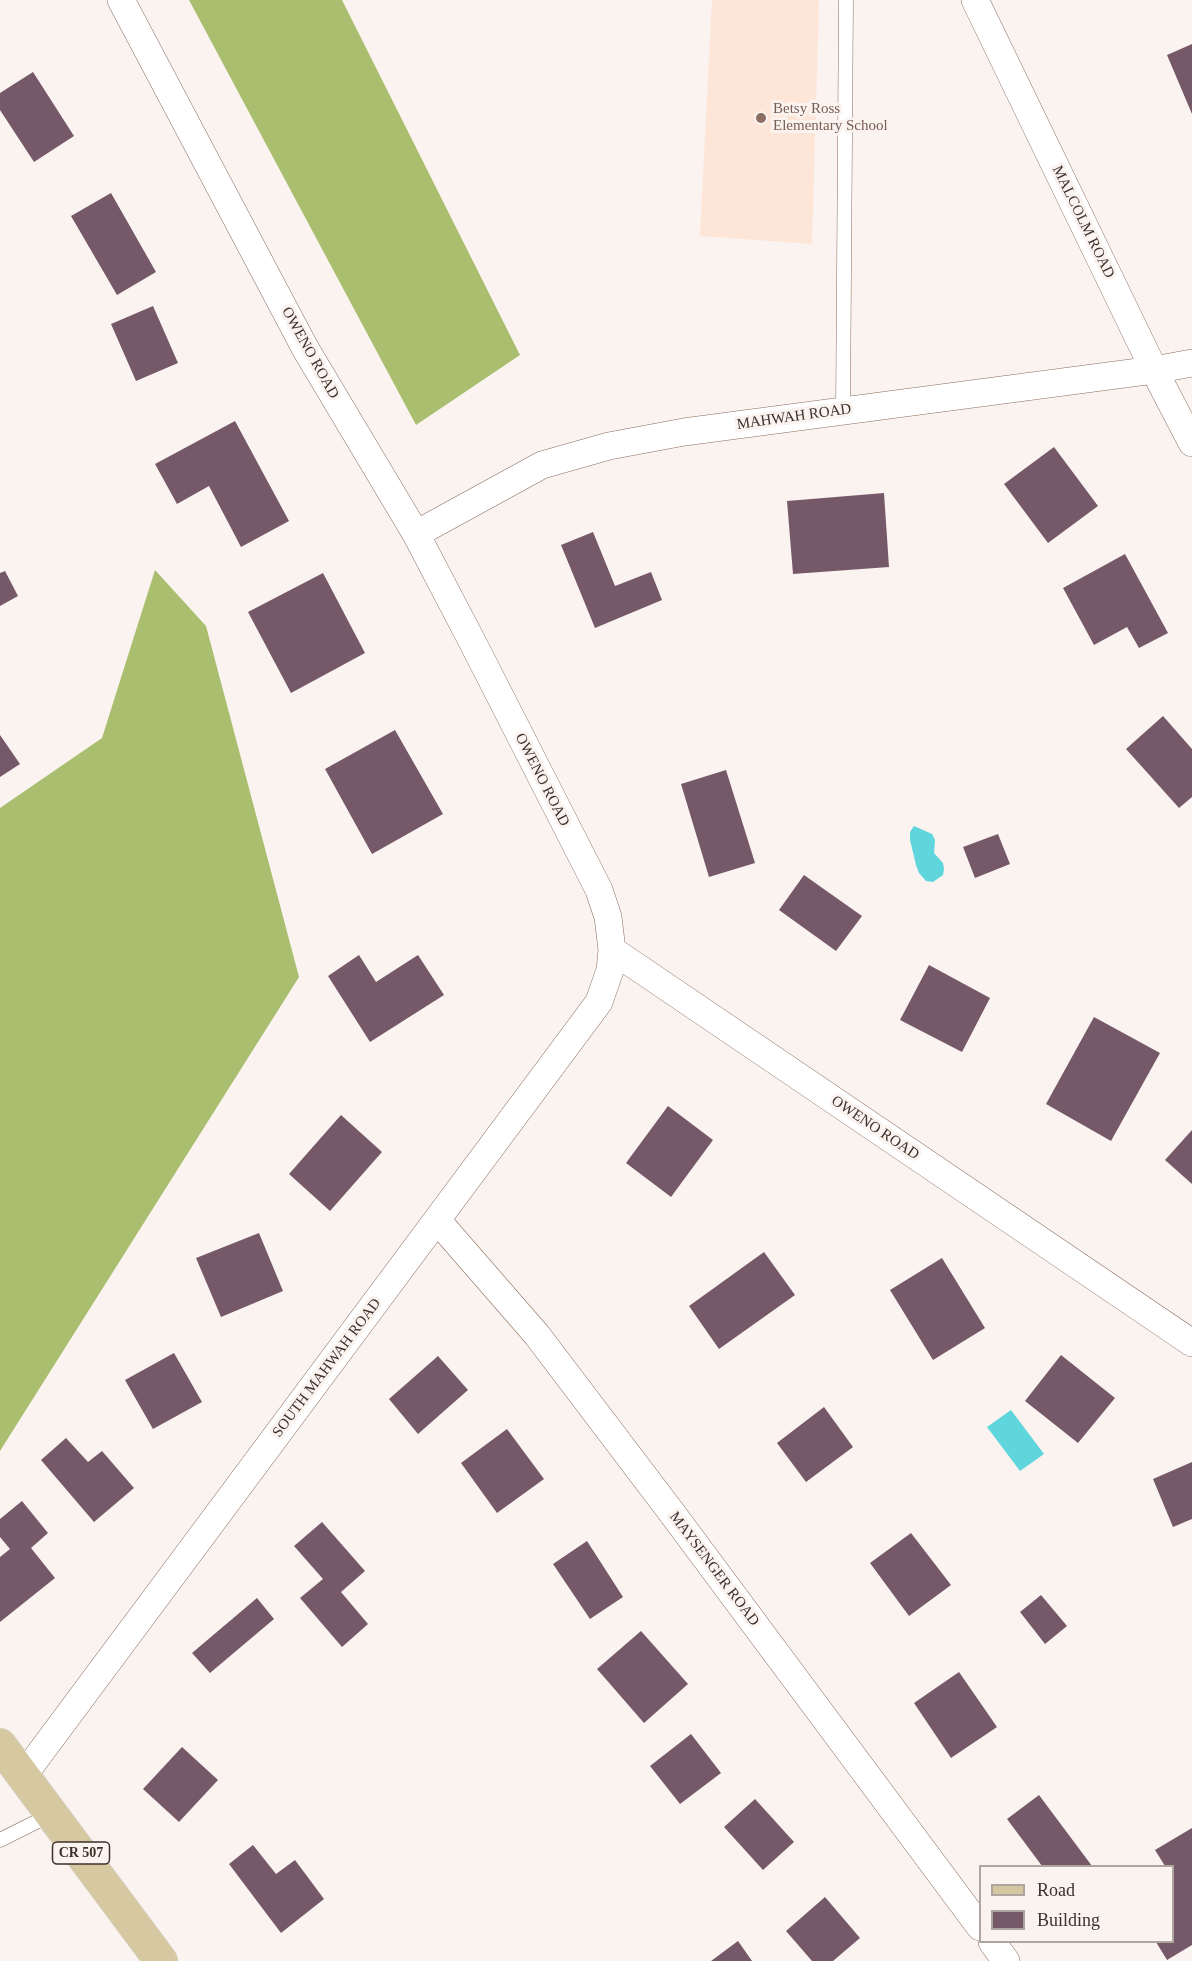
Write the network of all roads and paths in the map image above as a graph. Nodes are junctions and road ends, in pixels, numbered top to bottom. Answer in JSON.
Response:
{"nodes":[{"id":1,"x":121,"y":0,"type":"edge"},
{"id":2,"x":846,"y":0,"type":"edge"},
{"id":3,"x":975,"y":0,"type":"edge"},
{"id":4,"x":1192,"y":363,"type":"edge"},
{"id":5,"x":1154,"y":370,"type":"junction"},
{"id":6,"x":843,"y":410,"type":"junction"},
{"id":7,"x":1192,"y":443,"type":"edge"},
{"id":8,"x":416,"y":534,"type":"junction"},
{"id":9,"x":612,"y":950,"type":"junction"},
{"id":10,"x":437,"y":1220,"type":"junction"},
{"id":11,"x":1192,"y":1343,"type":"edge"},
{"id":12,"x":0,"y":1745,"type":"edge"},
{"id":13,"x":23,"y":1776,"type":"junction"},
{"id":14,"x":52,"y":1814,"type":"junction"},
{"id":15,"x":0,"y":1840,"type":"edge"},
{"id":16,"x":979,"y":1924,"type":"edge"},
{"id":17,"x":993,"y":1943,"type":"edge"},
{"id":18,"x":161,"y":1961,"type":"edge"},
{"id":19,"x":1006,"y":1961,"type":"edge"}],
"edges":[{"from":1,"to":8,"type":"street","name":"OWENO ROAD"},
{"from":2,"to":6,"type":"lane"},
{"from":3,"to":5,"type":"street","name":"MALCOLM ROAD"},
{"from":4,"to":5,"type":"street","name":"MAHWAH ROAD"},
{"from":5,"to":6,"type":"street","name":"MAHWAH ROAD"},
{"from":5,"to":7,"type":"street","name":"MALCOLM ROAD"},
{"from":6,"to":8,"type":"street","name":"MAHWAH ROAD"},
{"from":8,"to":9,"type":"street","name":"OWENO ROAD"},
{"from":9,"to":10,"type":"street","name":"SOUTH MAHWAH ROAD"},
{"from":9,"to":11,"type":"street","name":"OWENO ROAD"},
{"from":10,"to":13,"type":"street","name":"SOUTH MAHWAH ROAD"},
{"from":10,"to":16,"type":"street","name":"MAYSENGER ROAD"},
{"from":12,"to":13,"type":"main road","number":"CR 507"},
{"from":13,"to":14,"type":"main road","number":"CR 507"},
{"from":14,"to":15,"type":"lane"},
{"from":14,"to":18,"type":"main road","number":"CR 507"},
{"from":17,"to":19,"type":"street"}]}
